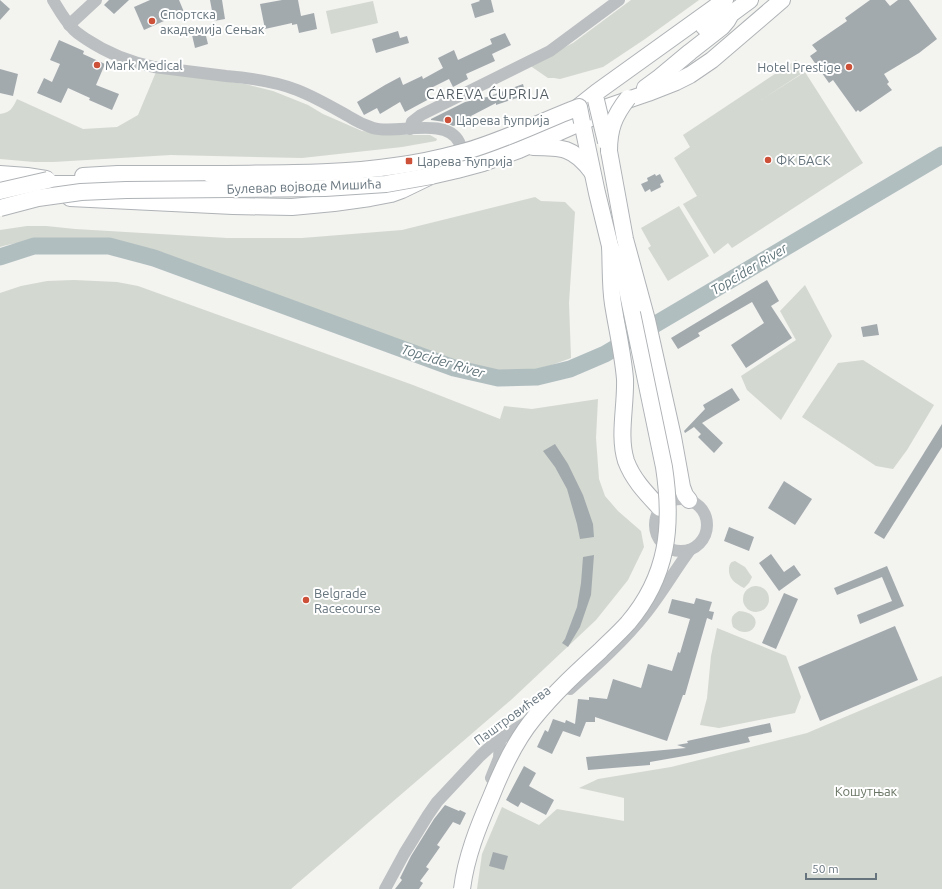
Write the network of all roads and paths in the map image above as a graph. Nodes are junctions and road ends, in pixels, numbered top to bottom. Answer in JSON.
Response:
{"nodes":[{"id":1,"x":53,"y":0,"type":"edge"},
{"id":2,"x":96,"y":0,"type":"edge"},
{"id":3,"x":619,"y":0,"type":"edge"},
{"id":4,"x":750,"y":0,"type":"edge"},
{"id":5,"x":782,"y":0,"type":"edge"},
{"id":6,"x":728,"y":7,"type":"edge"},
{"id":7,"x":69,"y":25,"type":"junction"},
{"id":8,"x":628,"y":98,"type":"junction"},
{"id":9,"x":598,"y":107,"type":"junction"},
{"id":10,"x":581,"y":114,"type":"junction"},
{"id":11,"x":559,"y":122,"type":"junction"},
{"id":12,"x":410,"y":129,"type":"junction"},
{"id":13,"x":527,"y":147,"type":"junction"},
{"id":14,"x":608,"y":151,"type":"junction"},
{"id":15,"x":456,"y":159,"type":"junction"},
{"id":16,"x":592,"y":172,"type":"junction"},
{"id":17,"x":0,"y":174,"type":"edge"},
{"id":18,"x":431,"y":176,"type":"junction"},
{"id":19,"x":48,"y":180,"type":"junction"},
{"id":20,"x":0,"y":184,"type":"edge"},
{"id":21,"x":0,"y":191,"type":"edge"},
{"id":22,"x":0,"y":208,"type":"edge"},
{"id":23,"x":617,"y":243,"type":"junction"},
{"id":24,"x":689,"y":500,"type":"junction"},
{"id":25,"x":660,"y":508,"type":"junction"},
{"id":26,"x":664,"y":545,"type":"junction"},
{"id":27,"x":690,"y":550,"type":"junction"},
{"id":28,"x":658,"y":596,"type":"junction"},
{"id":29,"x":500,"y":740,"type":"junction"},
{"id":30,"x":460,"y":862,"type":"dead end"},
{"id":31,"x":385,"y":889,"type":"edge"},
{"id":32,"x":462,"y":889,"type":"edge"}],
"edges":[{"from":1,"to":7,"type":"street"},
{"from":2,"to":7,"type":"street"},
{"from":3,"to":12,"type":"street"},
{"from":4,"to":6,"type":"main road","name":"Булевар војводе Мишића"},
{"from":5,"to":11,"type":"main road"},
{"from":6,"to":8,"type":"main road","name":"Булевар војводе Мишића"},
{"from":6,"to":9,"type":"main road","name":"Булевар војводе Мишића"},
{"from":6,"to":11,"type":"main road"},
{"from":7,"to":12,"type":"street"},
{"from":8,"to":9,"type":"main road","name":"Булевар војводе Мишића"},
{"from":8,"to":14,"type":"main road","bridge":true},
{"from":9,"to":10,"type":"main road","name":"Булевар војводе Мишића"},
{"from":9,"to":14,"type":"main road","bridge":true},
{"from":10,"to":13,"type":"main road","name":"Булевар војводе Мишића"},
{"from":10,"to":16,"type":"main road"},
{"from":10,"to":19,"type":"main road","name":"Булевар војводе Мишића","bridge":true},
{"from":11,"to":15,"type":"main road"},
{"from":12,"to":15,"type":"street"},
{"from":13,"to":16,"type":"main road"},
{"from":13,"to":18,"type":"main road","name":"Булевар војводе Мишића"},
{"from":14,"to":23,"type":"main road"},
{"from":15,"to":20,"type":"main road"},
{"from":16,"to":23,"type":"main road"},
{"from":17,"to":19,"type":"main road"},
{"from":18,"to":20,"type":"main road","bridge":true},
{"from":18,"to":22,"type":"main road","name":"Булевар војводе Мишића","bridge":true},
{"from":19,"to":21,"type":"main road","name":"Булевар војводе Мишића","bridge":true},
{"from":23,"to":24,"type":"main road"},
{"from":23,"to":25,"type":"main road"},
{"from":23,"to":32,"type":"main road","bridge":true},
{"from":24,"to":25,"type":"street"},
{"from":24,"to":27,"type":"street"},
{"from":25,"to":26,"type":"street"},
{"from":26,"to":27,"type":"street"},
{"from":26,"to":28,"type":"street","name":"Паштровићева"},
{"from":27,"to":28,"type":"street","name":"Паштровићева"},
{"from":28,"to":29,"type":"street","name":"Паштровићева"},
{"from":29,"to":30,"type":"street"},
{"from":29,"to":31,"type":"street","name":"Паштровићева"}]}
